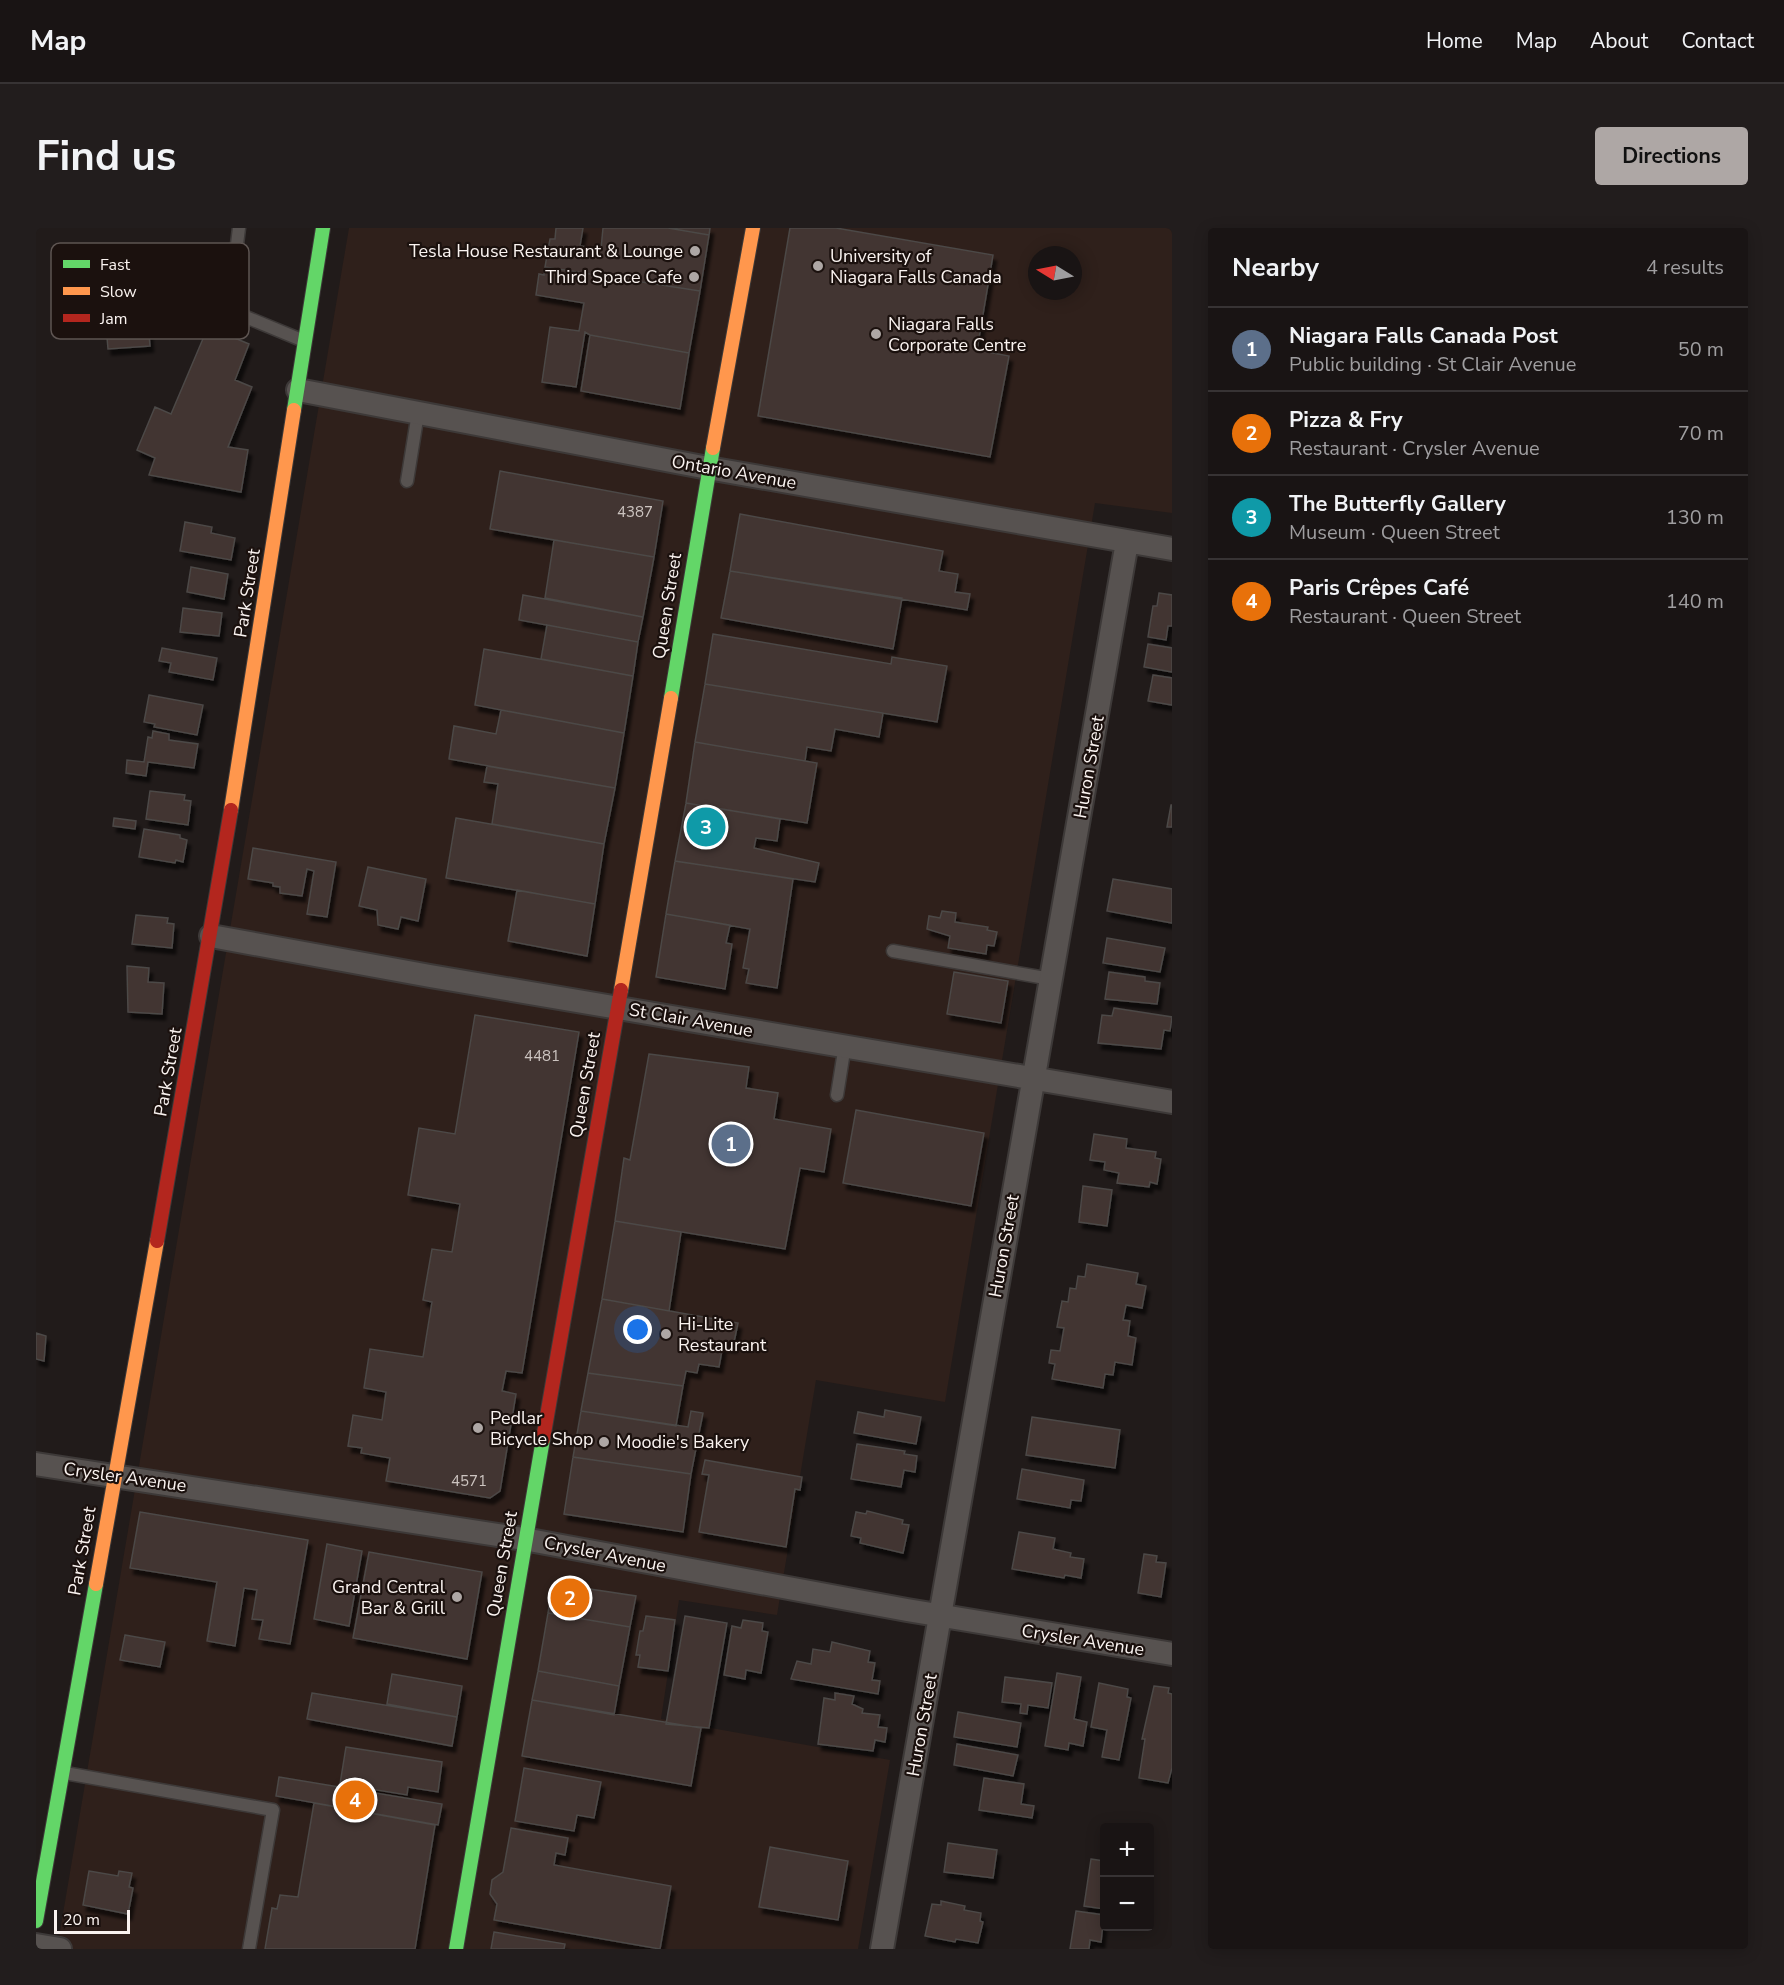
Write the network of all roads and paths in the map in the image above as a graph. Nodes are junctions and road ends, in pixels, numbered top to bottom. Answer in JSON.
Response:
{"nodes":[{"id":1,"x":238,"y":228,"type":"edge"},
{"id":2,"x":323,"y":228,"type":"edge"},
{"id":3,"x":753,"y":228,"type":"edge"},
{"id":4,"x":236,"y":243,"type":"edge"},
{"id":5,"x":249,"y":318,"type":"edge"},
{"id":6,"x":304,"y":341,"type":"junction"},
{"id":7,"x":298,"y":390,"type":"junction"},
{"id":8,"x":418,"y":413,"type":"junction"},
{"id":9,"x":708,"y":468,"type":"junction"},
{"id":10,"x":407,"y":481,"type":"dead end"},
{"id":11,"x":1127,"y":542,"type":"junction"},
{"id":12,"x":1172,"y":549,"type":"edge"},
{"id":13,"x":211,"y":936,"type":"junction"},
{"id":14,"x":893,"y":951,"type":"dead end"},
{"id":15,"x":1050,"y":979,"type":"junction"},
{"id":16,"x":618,"y":1007,"type":"junction"},
{"id":17,"x":845,"y":1045,"type":"junction"},
{"id":18,"x":1034,"y":1077,"type":"junction"},
{"id":19,"x":837,"y":1095,"type":"dead end"},
{"id":20,"x":1172,"y":1102,"type":"edge"},
{"id":21,"x":36,"y":1464,"type":"edge"},
{"id":22,"x":114,"y":1474,"type":"junction"},
{"id":23,"x":524,"y":1539,"type":"junction"},
{"id":24,"x":942,"y":1616,"type":"junction"},
{"id":25,"x":1172,"y":1654,"type":"edge"},
{"id":26,"x":62,"y":1772,"type":"junction"},
{"id":27,"x":36,"y":1921,"type":"edge"},
{"id":28,"x":36,"y":1946,"type":"edge"},
{"id":29,"x":60,"y":1949,"type":"edge"},
{"id":30,"x":249,"y":1949,"type":"edge"},
{"id":31,"x":456,"y":1949,"type":"edge"},
{"id":32,"x":882,"y":1949,"type":"edge"}],
"edges":[{"from":1,"to":4,"type":"lane"},
{"from":2,"to":6,"type":"street","name":"Park Street"},
{"from":3,"to":9,"type":"street","name":"Queen Street"},
{"from":5,"to":6,"type":"lane"},
{"from":6,"to":7,"type":"street","name":"Park Street"},
{"from":7,"to":8,"type":"street","name":"Ontario Avenue"},
{"from":7,"to":13,"type":"street","name":"Park Street"},
{"from":8,"to":9,"type":"street","name":"Ontario Avenue"},
{"from":8,"to":10,"type":"lane"},
{"from":9,"to":11,"type":"street","name":"Ontario Avenue"},
{"from":9,"to":16,"type":"street","name":"Queen Street"},
{"from":11,"to":12,"type":"street","name":"Ontario Avenue"},
{"from":11,"to":15,"type":"street","name":"Huron Street"},
{"from":13,"to":16,"type":"street","name":"St Clair Avenue"},
{"from":13,"to":22,"type":"street","name":"Park Street"},
{"from":14,"to":15,"type":"lane"},
{"from":15,"to":18,"type":"street","name":"Huron Street"},
{"from":16,"to":17,"type":"street","name":"St Clair Avenue"},
{"from":16,"to":23,"type":"street","name":"Queen Street"},
{"from":17,"to":18,"type":"street","name":"St Clair Avenue"},
{"from":17,"to":19,"type":"lane"},
{"from":18,"to":20,"type":"street","name":"St Clair Avenue"},
{"from":18,"to":24,"type":"street","name":"Huron Street"},
{"from":21,"to":22,"type":"street","name":"Crysler Avenue"},
{"from":22,"to":23,"type":"street","name":"Crysler Avenue"},
{"from":22,"to":26,"type":"street","name":"Park Street"},
{"from":23,"to":24,"type":"street","name":"Crysler Avenue"},
{"from":23,"to":31,"type":"street","name":"Queen Street"},
{"from":24,"to":25,"type":"street","name":"Crysler Avenue"},
{"from":24,"to":32,"type":"street","name":"Huron Street"},
{"from":26,"to":27,"type":"street","name":"Park Street"},
{"from":26,"to":30,"type":"lane"},
{"from":28,"to":29,"type":"street"}]}
